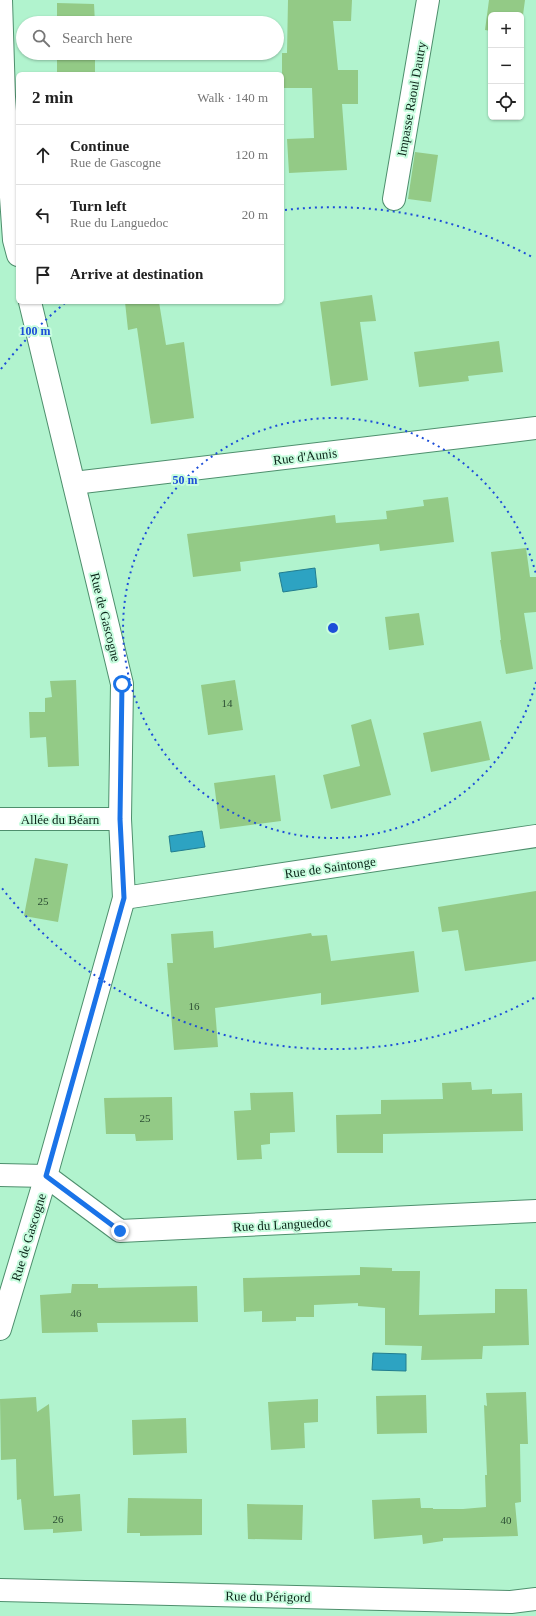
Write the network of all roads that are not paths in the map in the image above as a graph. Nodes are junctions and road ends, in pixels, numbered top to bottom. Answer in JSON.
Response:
{"nodes":[{"id":1,"x":1,"y":0,"type":"edge"},
{"id":2,"x":428,"y":0,"type":"edge"},
{"id":3,"x":394,"y":199,"type":"dead end"},
{"id":4,"x":16,"y":248,"type":"edge"},
{"id":5,"x":30,"y":304,"type":"edge"},
{"id":6,"x":536,"y":428,"type":"edge"},
{"id":7,"x":74,"y":483,"type":"junction"},
{"id":8,"x":0,"y":819,"type":"edge"},
{"id":9,"x":120,"y":819,"type":"junction"},
{"id":10,"x":536,"y":836,"type":"edge"},
{"id":11,"x":124,"y":898,"type":"junction"},
{"id":12,"x":0,"y":1175,"type":"edge"},
{"id":13,"x":46,"y":1176,"type":"junction"},
{"id":14,"x":536,"y":1211,"type":"edge"},
{"id":15,"x":0,"y":1329,"type":"edge"},
{"id":16,"x":0,"y":1590,"type":"edge"},
{"id":17,"x":536,"y":1599,"type":"edge"}],
"edges":[{"from":1,"to":4,"type":"street"},
{"from":2,"to":3,"type":"street","name":"Impasse Raoul Dautry"},
{"from":5,"to":7,"type":"street","name":"Rue de Gascogne"},
{"from":6,"to":7,"type":"street","name":"Rue d'Aunis"},
{"from":7,"to":9,"type":"street","name":"Rue de Gascogne"},
{"from":8,"to":9,"type":"street","name":"Allée du Béarn"},
{"from":9,"to":11,"type":"street","name":"Rue de Gascogne"},
{"from":10,"to":11,"type":"street","name":"Rue de Saintonge"},
{"from":11,"to":13,"type":"street","name":"Rue de Gascogne"},
{"from":12,"to":13,"type":"street"},
{"from":13,"to":14,"type":"street","name":"Rue du Languedoc"},
{"from":13,"to":15,"type":"street","name":"Rue de Gascogne"},
{"from":16,"to":17,"type":"street","name":"Rue du Périgord"}]}
